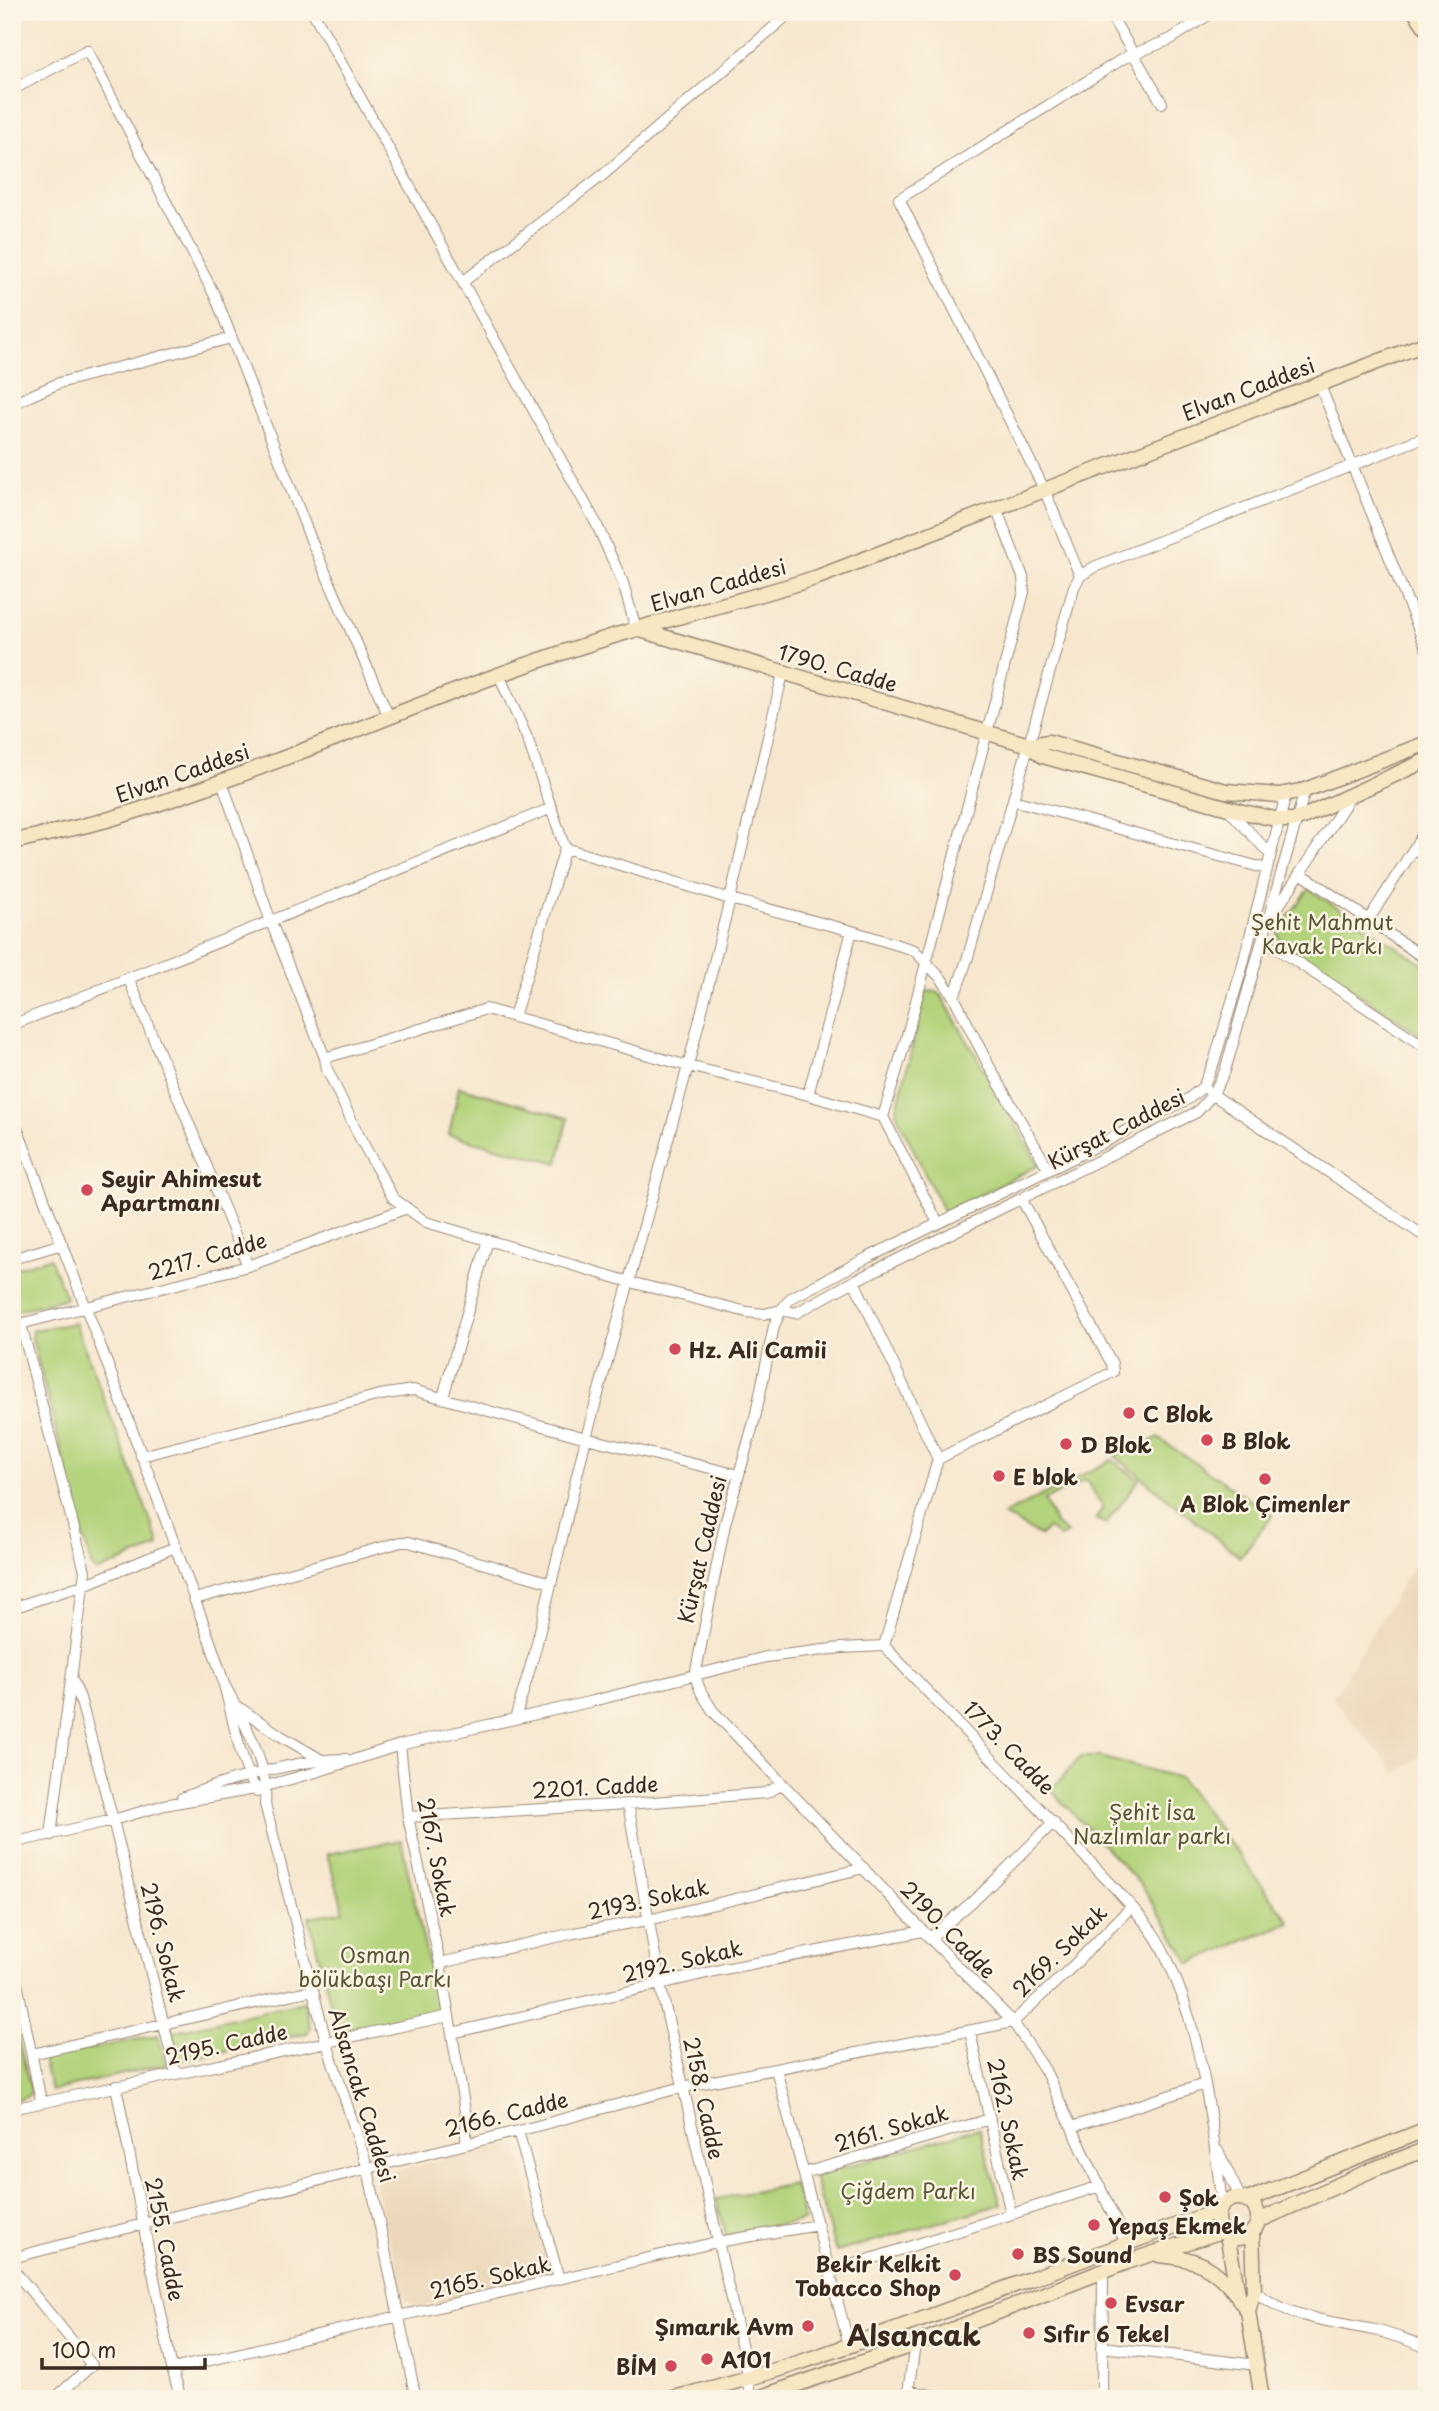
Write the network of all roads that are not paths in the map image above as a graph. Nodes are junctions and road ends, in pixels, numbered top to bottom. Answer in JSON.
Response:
{"nodes":[{"id":1,"x":313,"y":12,"type":"edge"},
{"id":2,"x":791,"y":12,"type":"edge"},
{"id":3,"x":1109,"y":12,"type":"edge"},
{"id":4,"x":1213,"y":12,"type":"edge"},
{"id":5,"x":1415,"y":12,"type":"edge"},
{"id":6,"x":1427,"y":29,"type":"edge"},
{"id":7,"x":1135,"y":54,"type":"junction"},
{"id":8,"x":12,"y":90,"type":"edge"},
{"id":9,"x":1163,"y":103,"type":"dead end"},
{"id":10,"x":464,"y":281,"type":"junction"},
{"id":11,"x":231,"y":338,"type":"junction"},
{"id":12,"x":1427,"y":343,"type":"edge"},
{"id":13,"x":1319,"y":383,"type":"junction"},
{"id":14,"x":12,"y":404,"type":"edge"},
{"id":15,"x":1427,"y":436,"type":"edge"},
{"id":16,"x":1353,"y":466,"type":"junction"},
{"id":17,"x":1044,"y":489,"type":"junction"},
{"id":18,"x":996,"y":508,"type":"junction"},
{"id":19,"x":1080,"y":576,"type":"junction"},
{"id":20,"x":636,"y":629,"type":"junction"},
{"id":21,"x":1427,"y":650,"type":"edge"},
{"id":22,"x":783,"y":673,"type":"junction"},
{"id":23,"x":499,"y":675,"type":"junction"},
{"id":24,"x":389,"y":717,"type":"junction"},
{"id":25,"x":986,"y":733,"type":"junction"},
{"id":26,"x":1427,"y":743,"type":"edge"},
{"id":27,"x":1029,"y":745,"type":"junction"},
{"id":28,"x":1424,"y":765,"type":"edge"},
{"id":29,"x":222,"y":782,"type":"junction"},
{"id":30,"x":1305,"y":790,"type":"junction"},
{"id":31,"x":1286,"y":794,"type":"junction"},
{"id":32,"x":1353,"y":794,"type":"junction"},
{"id":33,"x":1013,"y":800,"type":"junction"},
{"id":34,"x":1225,"y":807,"type":"junction"},
{"id":35,"x":551,"y":808,"type":"junction"},
{"id":36,"x":1288,"y":820,"type":"junction"},
{"id":37,"x":1427,"y":828,"type":"edge"},
{"id":38,"x":12,"y":842,"type":"edge"},
{"id":39,"x":565,"y":848,"type":"junction"},
{"id":40,"x":1270,"y":854,"type":"junction"},
{"id":41,"x":1267,"y":869,"type":"junction"},
{"id":42,"x":1302,"y":874,"type":"junction"},
{"id":43,"x":730,"y":899,"type":"junction"},
{"id":44,"x":1269,"y":919,"type":"junction"},
{"id":45,"x":1369,"y":919,"type":"junction"},
{"id":46,"x":271,"y":922,"type":"junction"},
{"id":47,"x":852,"y":931,"type":"junction"},
{"id":48,"x":1264,"y":940,"type":"junction"},
{"id":49,"x":1427,"y":960,"type":"edge"},
{"id":50,"x":926,"y":961,"type":"junction"},
{"id":51,"x":128,"y":977,"type":"junction"},
{"id":52,"x":954,"y":997,"type":"junction"},
{"id":53,"x":514,"y":1017,"type":"junction"},
{"id":54,"x":12,"y":1025,"type":"edge"},
{"id":55,"x":1427,"y":1048,"type":"edge"},
{"id":56,"x":325,"y":1058,"type":"junction"},
{"id":57,"x":688,"y":1066,"type":"junction"},
{"id":58,"x":1203,"y":1087,"type":"junction"},
{"id":59,"x":1213,"y":1094,"type":"junction"},
{"id":60,"x":808,"y":1095,"type":"junction"},
{"id":61,"x":12,"y":1115,"type":"edge"},
{"id":62,"x":883,"y":1117,"type":"junction"},
{"id":63,"x":1049,"y":1170,"type":"junction"},
{"id":64,"x":1022,"y":1200,"type":"junction"},
{"id":65,"x":407,"y":1208,"type":"junction"},
{"id":66,"x":937,"y":1223,"type":"junction"},
{"id":67,"x":1427,"y":1238,"type":"edge"},
{"id":68,"x":488,"y":1240,"type":"junction"},
{"id":69,"x":62,"y":1244,"type":"junction"},
{"id":70,"x":12,"y":1259,"type":"edge"},
{"id":71,"x":248,"y":1266,"type":"junction"},
{"id":72,"x":854,"y":1281,"type":"junction"},
{"id":73,"x":630,"y":1282,"type":"junction"},
{"id":74,"x":85,"y":1307,"type":"junction"},
{"id":75,"x":781,"y":1310,"type":"junction"},
{"id":76,"x":16,"y":1325,"type":"edge"},
{"id":77,"x":443,"y":1397,"type":"junction"},
{"id":78,"x":586,"y":1438,"type":"junction"},
{"id":79,"x":141,"y":1456,"type":"junction"},
{"id":80,"x":938,"y":1459,"type":"junction"},
{"id":81,"x":739,"y":1475,"type":"junction"},
{"id":82,"x":175,"y":1546,"type":"junction"},
{"id":83,"x":551,"y":1583,"type":"junction"},
{"id":84,"x":84,"y":1585,"type":"junction"},
{"id":85,"x":195,"y":1600,"type":"junction"},
{"id":86,"x":12,"y":1608,"type":"edge"},
{"id":87,"x":884,"y":1646,"type":"junction"},
{"id":88,"x":695,"y":1676,"type":"junction"},
{"id":89,"x":73,"y":1682,"type":"junction"},
{"id":90,"x":223,"y":1682,"type":"junction"},
{"id":91,"x":234,"y":1704,"type":"junction"},
{"id":92,"x":515,"y":1719,"type":"junction"},
{"id":93,"x":400,"y":1745,"type":"junction"},
{"id":94,"x":320,"y":1759,"type":"junction"},
{"id":95,"x":355,"y":1759,"type":"junction"},
{"id":96,"x":264,"y":1773,"type":"junction"},
{"id":97,"x":250,"y":1776,"type":"junction"},
{"id":98,"x":783,"y":1784,"type":"junction"},
{"id":99,"x":267,"y":1786,"type":"junction"},
{"id":100,"x":255,"y":1789,"type":"junction"},
{"id":101,"x":265,"y":1804,"type":"junction"},
{"id":102,"x":628,"y":1804,"type":"junction"},
{"id":103,"x":164,"y":1805,"type":"junction"},
{"id":104,"x":408,"y":1817,"type":"junction"},
{"id":105,"x":114,"y":1820,"type":"junction"},
{"id":106,"x":1054,"y":1822,"type":"junction"},
{"id":107,"x":51,"y":1835,"type":"junction"},
{"id":108,"x":12,"y":1843,"type":"edge"},
{"id":109,"x":864,"y":1868,"type":"junction"},
{"id":110,"x":1131,"y":1907,"type":"junction"},
{"id":111,"x":648,"y":1920,"type":"junction"},
{"id":112,"x":927,"y":1935,"type":"junction"},
{"id":113,"x":12,"y":1959,"type":"edge"},
{"id":114,"x":440,"y":1963,"type":"junction"},
{"id":115,"x":660,"y":1984,"type":"junction"},
{"id":116,"x":16,"y":1990,"type":"edge"},
{"id":117,"x":312,"y":1990,"type":"junction"},
{"id":118,"x":449,"y":2016,"type":"junction"},
{"id":119,"x":1013,"y":2022,"type":"junction"},
{"id":120,"x":164,"y":2024,"type":"junction"},
{"id":121,"x":971,"y":2032,"type":"junction"},
{"id":122,"x":452,"y":2033,"type":"junction"},
{"id":123,"x":326,"y":2041,"type":"junction"},
{"id":124,"x":32,"y":2053,"type":"junction"},
{"id":125,"x":776,"y":2068,"type":"junction"},
{"id":126,"x":176,"y":2074,"type":"junction"},
{"id":127,"x":1205,"y":2084,"type":"junction"},
{"id":128,"x":116,"y":2086,"type":"junction"},
{"id":129,"x":683,"y":2087,"type":"junction"},
{"id":130,"x":40,"y":2101,"type":"junction"},
{"id":131,"x":12,"y":2109,"type":"edge"},
{"id":132,"x":990,"y":2119,"type":"junction"},
{"id":133,"x":1072,"y":2127,"type":"junction"},
{"id":134,"x":1427,"y":2129,"type":"edge"},
{"id":135,"x":518,"y":2131,"type":"junction"},
{"id":136,"x":466,"y":2143,"type":"junction"},
{"id":137,"x":1215,"y":2144,"type":"junction"},
{"id":138,"x":1427,"y":2149,"type":"edge"},
{"id":139,"x":368,"y":2169,"type":"junction"},
{"id":140,"x":804,"y":2173,"type":"junction"},
{"id":141,"x":1100,"y":2186,"type":"junction"},
{"id":142,"x":1243,"y":2199,"type":"junction"},
{"id":143,"x":1220,"y":2208,"type":"junction"},
{"id":144,"x":1011,"y":2214,"type":"junction"},
{"id":145,"x":143,"y":2224,"type":"junction"},
{"id":146,"x":818,"y":2225,"type":"junction"},
{"id":147,"x":1255,"y":2227,"type":"junction"},
{"id":148,"x":1224,"y":2233,"type":"junction"},
{"id":149,"x":717,"y":2242,"type":"junction"},
{"id":150,"x":1126,"y":2243,"type":"junction"},
{"id":151,"x":1151,"y":2255,"type":"junction"},
{"id":152,"x":12,"y":2258,"type":"edge"},
{"id":153,"x":12,"y":2268,"type":"edge"},
{"id":154,"x":830,"y":2272,"type":"junction"},
{"id":155,"x":1103,"y":2272,"type":"junction"},
{"id":156,"x":559,"y":2279,"type":"junction"},
{"id":157,"x":1254,"y":2291,"type":"junction"},
{"id":158,"x":1239,"y":2299,"type":"junction"},
{"id":159,"x":1248,"y":2311,"type":"junction"},
{"id":160,"x":399,"y":2317,"type":"junction"},
{"id":161,"x":915,"y":2344,"type":"junction"},
{"id":162,"x":849,"y":2345,"type":"junction"},
{"id":163,"x":1102,"y":2347,"type":"junction"},
{"id":164,"x":1427,"y":2347,"type":"edge"},
{"id":165,"x":1257,"y":2365,"type":"junction"},
{"id":166,"x":173,"y":2369,"type":"junction"},
{"id":167,"x":748,"y":2378,"type":"junction"},
{"id":168,"x":907,"y":2394,"type":"edge"},
{"id":169,"x":54,"y":2399,"type":"edge"},
{"id":170,"x":181,"y":2399,"type":"edge"},
{"id":171,"x":416,"y":2399,"type":"edge"},
{"id":172,"x":670,"y":2399,"type":"edge"},
{"id":173,"x":753,"y":2399,"type":"edge"},
{"id":174,"x":949,"y":2399,"type":"edge"},
{"id":175,"x":1102,"y":2399,"type":"edge"},
{"id":176,"x":1262,"y":2399,"type":"edge"}],
"edges":[{"from":1,"to":10,"type":"street"},
{"from":2,"to":10,"type":"street"},
{"from":3,"to":7,"type":"street"},
{"from":4,"to":7,"type":"street"},
{"from":5,"to":6,"type":"street"},
{"from":7,"to":9,"type":"street"},
{"from":7,"to":17,"type":"street"},
{"from":8,"to":11,"type":"street"},
{"from":10,"to":20,"type":"street"},
{"from":11,"to":14,"type":"street"},
{"from":11,"to":24,"type":"street"},
{"from":12,"to":13,"type":"street","name":"Elvan Caddesi"},
{"from":13,"to":16,"type":"street"},
{"from":13,"to":17,"type":"street","name":"Elvan Caddesi"},
{"from":15,"to":16,"type":"street"},
{"from":16,"to":19,"type":"street"},
{"from":16,"to":21,"type":"street"},
{"from":17,"to":18,"type":"street","name":"Elvan Caddesi"},
{"from":17,"to":19,"type":"street"},
{"from":18,"to":20,"type":"street","name":"Elvan Caddesi"},
{"from":18,"to":25,"type":"street"},
{"from":19,"to":27,"type":"street"},
{"from":20,"to":22,"type":"street","name":"1790. Cadde"},
{"from":20,"to":23,"type":"street","name":"Elvan Caddesi"},
{"from":22,"to":25,"type":"street","name":"1790. Cadde"},
{"from":22,"to":43,"type":"street"},
{"from":23,"to":24,"type":"street","name":"Elvan Caddesi"},
{"from":23,"to":35,"type":"street"},
{"from":24,"to":29,"type":"street","name":"Elvan Caddesi"},
{"from":25,"to":27,"type":"street","name":"1790. Cadde"},
{"from":25,"to":50,"type":"street"},
{"from":26,"to":30,"type":"street"},
{"from":27,"to":31,"type":"street","name":"1790. Cadde"},
{"from":27,"to":33,"type":"street"},
{"from":27,"to":34,"type":"street","name":"1790. Cadde"},
{"from":28,"to":32,"type":"street"},
{"from":29,"to":38,"type":"street","name":"Elvan Caddesi"},
{"from":29,"to":46,"type":"street"},
{"from":30,"to":31,"type":"street","name":"1790. Cadde"},
{"from":30,"to":36,"type":"street","name":"Kürşat Caddesi"},
{"from":31,"to":36,"type":"street","name":"Kürşat Caddesi"},
{"from":32,"to":36,"type":"street"},
{"from":32,"to":42,"type":"street"},
{"from":33,"to":41,"type":"street"},
{"from":33,"to":52,"type":"street"},
{"from":34,"to":36,"type":"street","name":"1790. Cadde"},
{"from":34,"to":40,"type":"street"},
{"from":35,"to":39,"type":"street"},
{"from":35,"to":46,"type":"street"},
{"from":36,"to":40,"type":"street","name":"Kürşat Caddesi"},
{"from":36,"to":44,"type":"street","name":"Kürşat Caddesi"},
{"from":37,"to":45,"type":"street"},
{"from":39,"to":43,"type":"street"},
{"from":39,"to":53,"type":"street"},
{"from":40,"to":41,"type":"street","name":"Kürşat Caddesi"},
{"from":41,"to":58,"type":"street","name":"Kürşat Caddesi"},
{"from":42,"to":44,"type":"street"},
{"from":42,"to":45,"type":"street"},
{"from":43,"to":47,"type":"street"},
{"from":43,"to":57,"type":"street"},
{"from":44,"to":48,"type":"street","name":"Kürşat Caddesi"},
{"from":45,"to":49,"type":"street"},
{"from":46,"to":51,"type":"street"},
{"from":46,"to":56,"type":"street"},
{"from":47,"to":50,"type":"street"},
{"from":47,"to":60,"type":"street"},
{"from":48,"to":55,"type":"street"},
{"from":48,"to":59,"type":"street","name":"Kürşat Caddesi"},
{"from":50,"to":52,"type":"street"},
{"from":50,"to":62,"type":"street"},
{"from":51,"to":54,"type":"street"},
{"from":51,"to":71,"type":"street"},
{"from":52,"to":63,"type":"street"},
{"from":53,"to":56,"type":"street"},
{"from":53,"to":57,"type":"street"},
{"from":56,"to":65,"type":"street"},
{"from":57,"to":60,"type":"street"},
{"from":57,"to":73,"type":"street"},
{"from":58,"to":59,"type":"street"},
{"from":58,"to":63,"type":"street","name":"Kürşat Caddesi"},
{"from":59,"to":64,"type":"street","name":"Kürşat Caddesi"},
{"from":59,"to":67,"type":"street"},
{"from":60,"to":62,"type":"street"},
{"from":61,"to":69,"type":"street"},
{"from":62,"to":66,"type":"street"},
{"from":63,"to":66,"type":"street","name":"Kürşat Caddesi"},
{"from":64,"to":72,"type":"street","name":"Kürşat Caddesi"},
{"from":64,"to":80,"type":"street"},
{"from":65,"to":68,"type":"street"},
{"from":65,"to":71,"type":"street","name":"2217. Cadde"},
{"from":66,"to":75,"type":"street","name":"Kürşat Caddesi"},
{"from":68,"to":73,"type":"street"},
{"from":68,"to":77,"type":"street"},
{"from":69,"to":70,"type":"street"},
{"from":69,"to":74,"type":"street"},
{"from":71,"to":74,"type":"street","name":"2217. Cadde"},
{"from":72,"to":75,"type":"street","name":"Kürşat Caddesi"},
{"from":72,"to":80,"type":"street"},
{"from":73,"to":75,"type":"street"},
{"from":73,"to":78,"type":"street"},
{"from":74,"to":76,"type":"street","name":"2217. Cadde"},
{"from":74,"to":79,"type":"street"},
{"from":75,"to":81,"type":"street","name":"Kürşat Caddesi"},
{"from":76,"to":84,"type":"street"},
{"from":77,"to":78,"type":"street"},
{"from":77,"to":79,"type":"street"},
{"from":78,"to":81,"type":"street"},
{"from":78,"to":83,"type":"street"},
{"from":79,"to":82,"type":"street"},
{"from":80,"to":87,"type":"street"},
{"from":81,"to":88,"type":"street","name":"Kürşat Caddesi"},
{"from":82,"to":84,"type":"street"},
{"from":82,"to":85,"type":"street"},
{"from":83,"to":85,"type":"street"},
{"from":83,"to":92,"type":"street"},
{"from":84,"to":86,"type":"street"},
{"from":84,"to":89,"type":"street"},
{"from":85,"to":90,"type":"street"},
{"from":87,"to":88,"type":"street"},
{"from":87,"to":106,"type":"street","name":"1773. Cadde"},
{"from":88,"to":92,"type":"street"},
{"from":88,"to":98,"type":"street","name":"2190. Cadde"},
{"from":89,"to":105,"type":"street","name":"2196. Sokak"},
{"from":89,"to":107,"type":"street"},
{"from":90,"to":91,"type":"street"},
{"from":90,"to":97,"type":"street"},
{"from":91,"to":94,"type":"street"},
{"from":91,"to":96,"type":"street"},
{"from":92,"to":93,"type":"street"},
{"from":93,"to":95,"type":"street"},
{"from":93,"to":104,"type":"street","name":"2167. Sokak"},
{"from":94,"to":95,"type":"street"},
{"from":94,"to":96,"type":"street"},
{"from":95,"to":99,"type":"street"},
{"from":96,"to":97,"type":"street"},
{"from":96,"to":99,"type":"street"},
{"from":97,"to":100,"type":"street"},
{"from":97,"to":103,"type":"street"},
{"from":98,"to":102,"type":"street","name":"2201. Cadde"},
{"from":98,"to":109,"type":"street","name":"2190. Cadde"},
{"from":99,"to":100,"type":"street"},
{"from":99,"to":101,"type":"street"},
{"from":100,"to":101,"type":"street"},
{"from":100,"to":103,"type":"street"},
{"from":101,"to":117,"type":"street","name":"Alsancak Caddesi"},
{"from":102,"to":104,"type":"street","name":"2201. Cadde"},
{"from":102,"to":111,"type":"street","name":"2158. Cadde"},
{"from":103,"to":105,"type":"street"},
{"from":104,"to":114,"type":"street","name":"2167. Sokak"},
{"from":105,"to":107,"type":"street"},
{"from":105,"to":120,"type":"street","name":"2196. Sokak"},
{"from":106,"to":110,"type":"street","name":"1773. Cadde"},
{"from":106,"to":112,"type":"street"},
{"from":107,"to":108,"type":"street"},
{"from":109,"to":111,"type":"street","name":"2193. Sokak"},
{"from":109,"to":112,"type":"street","name":"2190. Cadde"},
{"from":110,"to":119,"type":"street","name":"2169. Sokak"},
{"from":110,"to":127,"type":"street","name":"1773. Cadde"},
{"from":111,"to":114,"type":"street","name":"2193. Sokak"},
{"from":111,"to":115,"type":"street","name":"2158. Cadde"},
{"from":112,"to":115,"type":"street","name":"2192. Sokak"},
{"from":112,"to":119,"type":"street","name":"2190. Cadde"},
{"from":113,"to":116,"type":"street"},
{"from":114,"to":118,"type":"street","name":"2167. Sokak"},
{"from":115,"to":122,"type":"street","name":"2192. Sokak"},
{"from":115,"to":129,"type":"street","name":"2158. Cadde"},
{"from":116,"to":124,"type":"street"},
{"from":117,"to":120,"type":"street"},
{"from":117,"to":123,"type":"street","name":"Alsancak Caddesi"},
{"from":118,"to":122,"type":"street","name":"2167. Sokak"},
{"from":118,"to":123,"type":"street","name":"2195. Cadde"},
{"from":119,"to":121,"type":"street","name":"2166. Cadde"},
{"from":119,"to":133,"type":"street","name":"2190. Cadde"},
{"from":120,"to":124,"type":"street"},
{"from":120,"to":126,"type":"street","name":"2196. Sokak"},
{"from":121,"to":125,"type":"street","name":"2166. Cadde"},
{"from":121,"to":132,"type":"street","name":"2162. Sokak"},
{"from":122,"to":136,"type":"street","name":"2167. Sokak"},
{"from":123,"to":126,"type":"street","name":"2195. Cadde"},
{"from":123,"to":139,"type":"street","name":"Alsancak Caddesi"},
{"from":124,"to":130,"type":"street"},
{"from":125,"to":129,"type":"street","name":"2166. Cadde"},
{"from":125,"to":140,"type":"street"},
{"from":126,"to":128,"type":"street","name":"2195. Cadde"},
{"from":127,"to":133,"type":"street"},
{"from":127,"to":137,"type":"street","name":"1773. Cadde"},
{"from":128,"to":130,"type":"street","name":"2195. Cadde"},
{"from":128,"to":145,"type":"street","name":"2155. Cadde"},
{"from":129,"to":135,"type":"street","name":"2166. Cadde"},
{"from":129,"to":149,"type":"street","name":"2158. Cadde"},
{"from":130,"to":131,"type":"street","name":"2195. Cadde"},
{"from":132,"to":140,"type":"street","name":"2161. Sokak"},
{"from":132,"to":144,"type":"street","name":"2162. Sokak"},
{"from":133,"to":141,"type":"street","name":"2190. Cadde"},
{"from":134,"to":142,"type":"street"},
{"from":135,"to":136,"type":"street","name":"2166. Cadde"},
{"from":135,"to":156,"type":"street"},
{"from":136,"to":139,"type":"street","name":"2166. Cadde"},
{"from":137,"to":142,"type":"street"},
{"from":137,"to":143,"type":"street"},
{"from":138,"to":147,"type":"street"},
{"from":139,"to":145,"type":"street","name":"2166. Cadde"},
{"from":139,"to":160,"type":"street","name":"Alsancak Caddesi"},
{"from":140,"to":146,"type":"street"},
{"from":141,"to":144,"type":"street"},
{"from":141,"to":150,"type":"street","name":"2190. Cadde"},
{"from":142,"to":143,"type":"street"},
{"from":142,"to":147,"type":"street"},
{"from":143,"to":148,"type":"street"},
{"from":143,"to":150,"type":"street"},
{"from":144,"to":154,"type":"street"},
{"from":145,"to":152,"type":"street","name":"2166. Cadde"},
{"from":145,"to":166,"type":"street","name":"2155. Cadde"},
{"from":146,"to":149,"type":"street","name":"2165. Sokak"},
{"from":146,"to":154,"type":"street"},
{"from":147,"to":148,"type":"street"},
{"from":147,"to":157,"type":"street"},
{"from":148,"to":151,"type":"street"},
{"from":148,"to":158,"type":"street"},
{"from":149,"to":156,"type":"street","name":"2165. Sokak"},
{"from":149,"to":167,"type":"street","name":"2158. Cadde"},
{"from":150,"to":162,"type":"street"},
{"from":151,"to":155,"type":"street"},
{"from":151,"to":158,"type":"street"},
{"from":153,"to":169,"type":"street"},
{"from":154,"to":162,"type":"street"},
{"from":155,"to":161,"type":"street"},
{"from":155,"to":163,"type":"street"},
{"from":156,"to":160,"type":"street","name":"2165. Sokak"},
{"from":157,"to":159,"type":"street"},
{"from":157,"to":164,"type":"street"},
{"from":158,"to":159,"type":"street"},
{"from":159,"to":165,"type":"street"},
{"from":160,"to":166,"type":"street","name":"2165. Sokak"},
{"from":160,"to":171,"type":"street","name":"Alsancak Caddesi"},
{"from":161,"to":168,"type":"street"},
{"from":161,"to":173,"type":"street"},
{"from":162,"to":167,"type":"street"},
{"from":163,"to":165,"type":"street"},
{"from":163,"to":175,"type":"street"},
{"from":165,"to":176,"type":"street"},
{"from":166,"to":170,"type":"street","name":"2155. Cadde"},
{"from":167,"to":172,"type":"street"},
{"from":167,"to":173,"type":"street","name":"2158. Cadde"},
{"from":168,"to":174,"type":"street"}]}
